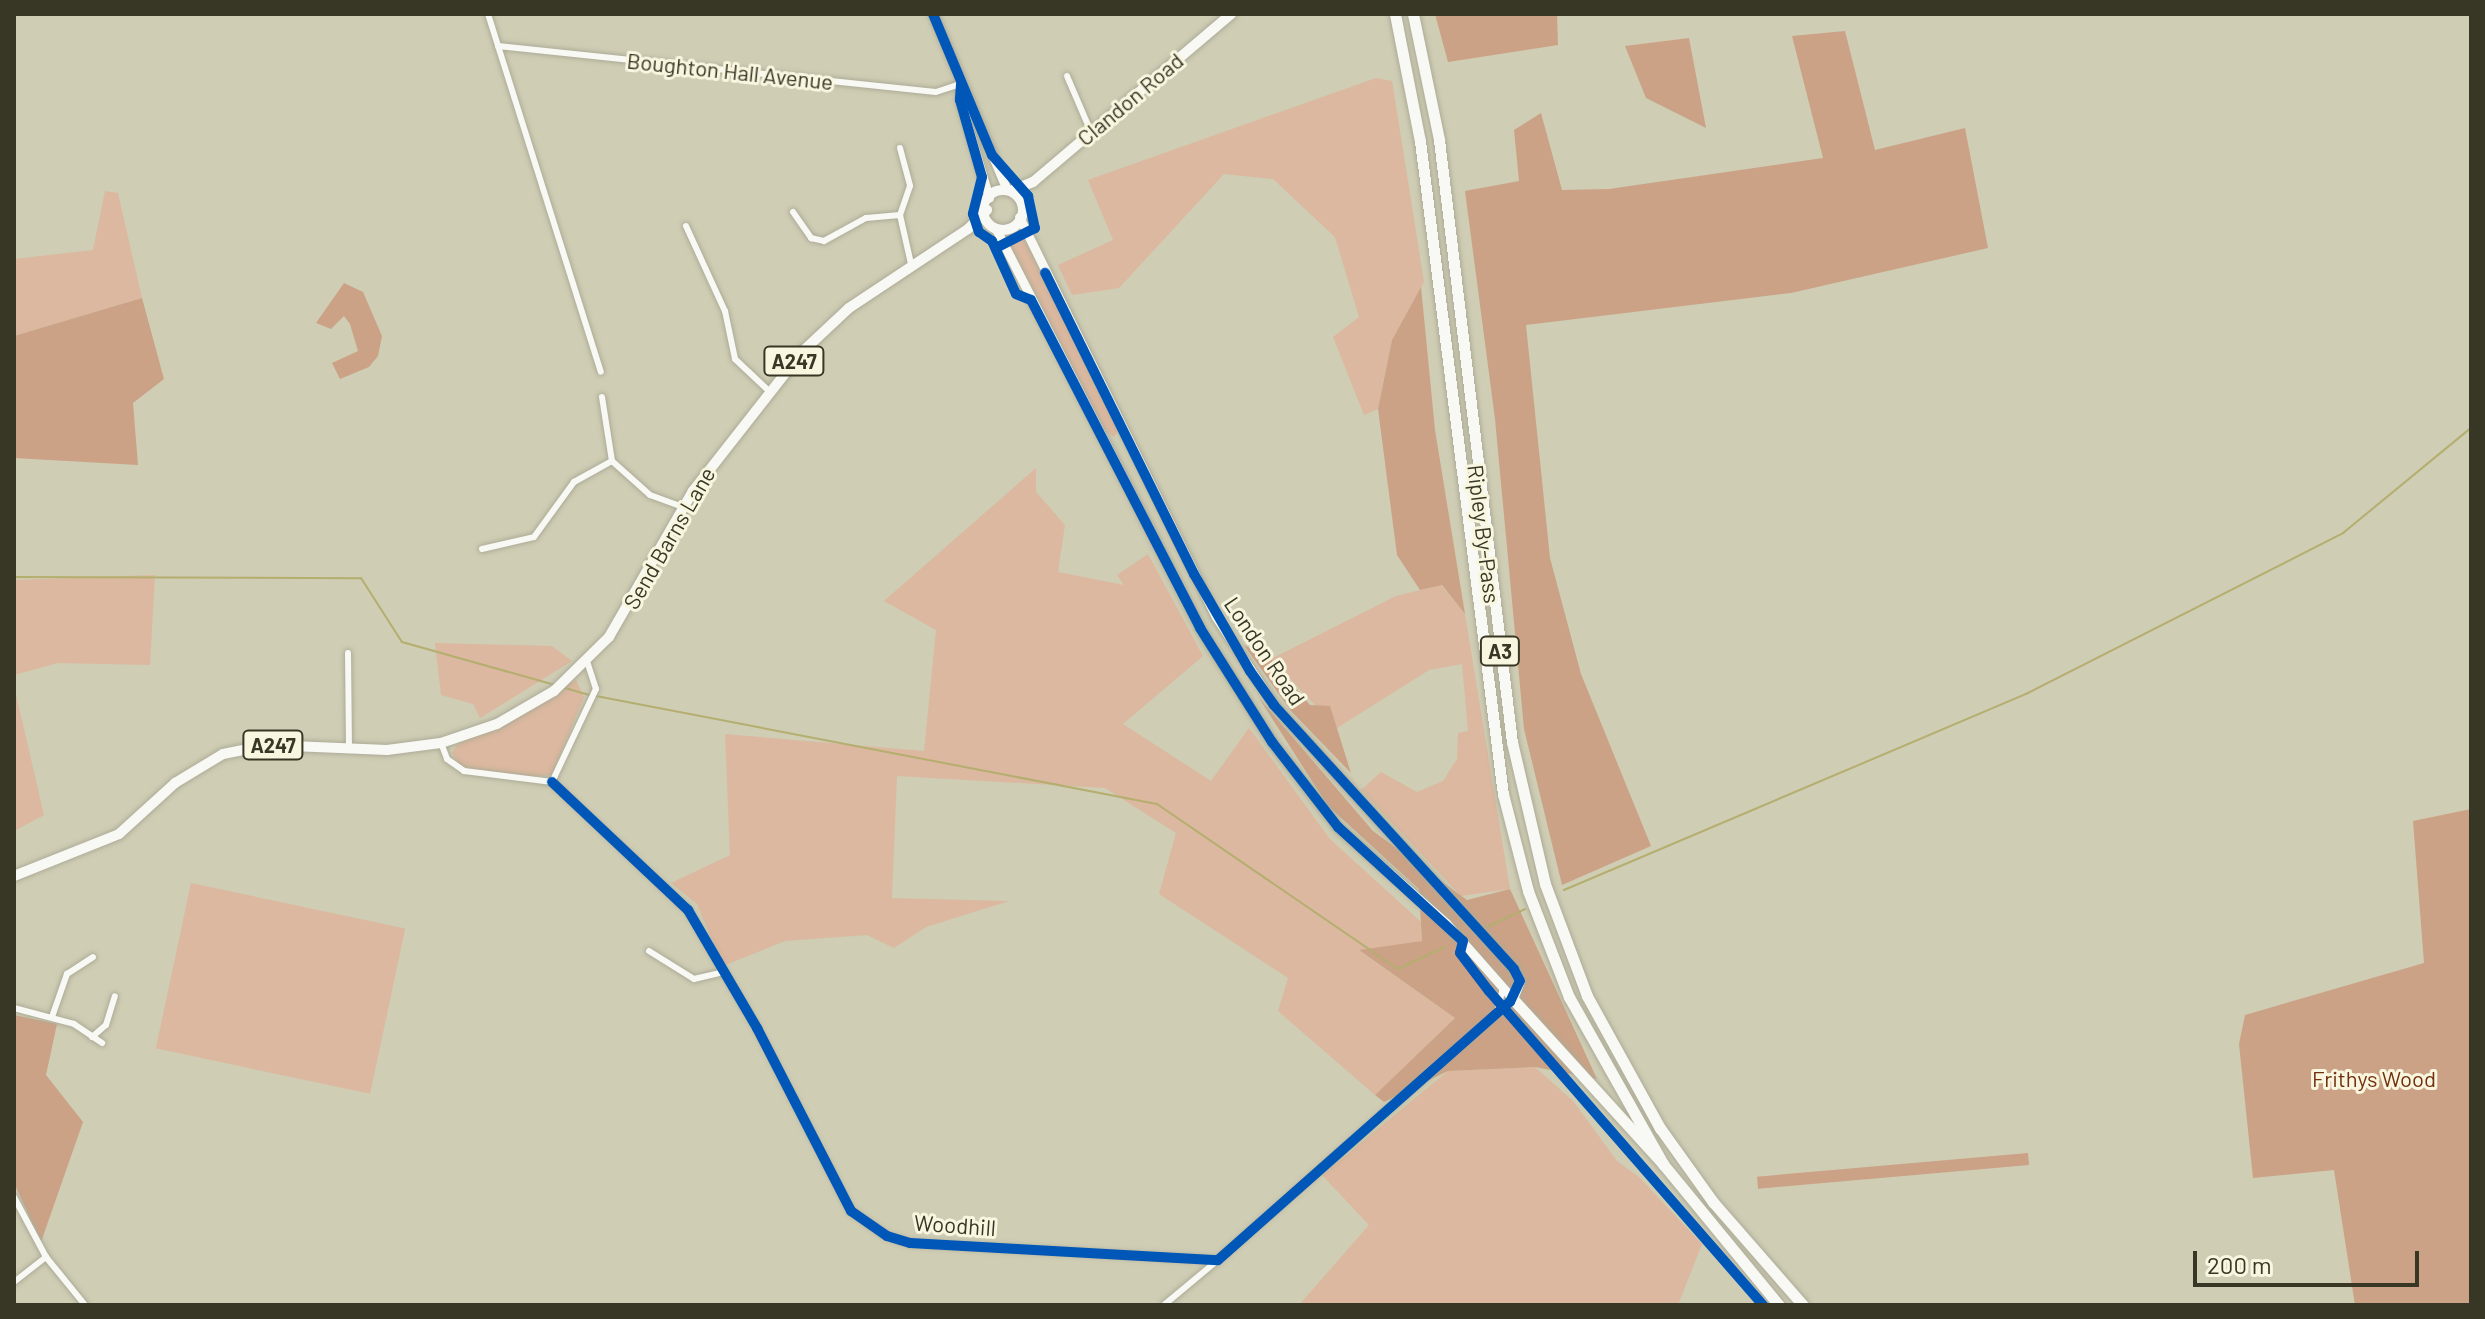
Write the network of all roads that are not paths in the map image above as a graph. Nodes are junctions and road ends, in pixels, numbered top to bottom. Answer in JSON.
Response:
{"nodes":[{"id":1,"x":488,"y":14,"type":"edge"},
{"id":2,"x":933,"y":14,"type":"edge"},
{"id":3,"x":1395,"y":14,"type":"edge"},
{"id":4,"x":1413,"y":14,"type":"edge"},
{"id":5,"x":1421,"y":14,"type":"edge"},
{"id":6,"x":1229,"y":15,"type":"edge"},
{"id":7,"x":498,"y":46,"type":"junction"},
{"id":8,"x":1424,"y":57,"type":"junction"},
{"id":9,"x":1067,"y":76,"type":"dead end"},
{"id":10,"x":961,"y":84,"type":"junction"},
{"id":11,"x":1092,"y":132,"type":"junction"},
{"id":12,"x":900,"y":148,"type":"dead end"},
{"id":13,"x":1029,"y":184,"type":"junction"},
{"id":14,"x":1009,"y":189,"type":"junction"},
{"id":15,"x":989,"y":198,"type":"junction"},
{"id":16,"x":1021,"y":202,"type":"junction"},
{"id":17,"x":987,"y":210,"type":"junction"},
{"id":18,"x":793,"y":212,"type":"dead end"},
{"id":19,"x":900,"y":215,"type":"junction"},
{"id":20,"x":1019,"y":217,"type":"junction"},
{"id":21,"x":686,"y":226,"type":"dead end"},
{"id":22,"x":968,"y":229,"type":"junction"},
{"id":23,"x":994,"y":229,"type":"junction"},
{"id":24,"x":911,"y":264,"type":"junction"},
{"id":25,"x":601,"y":372,"type":"dead end"},
{"id":26,"x":769,"y":391,"type":"junction"},
{"id":27,"x":602,"y":397,"type":"dead end"},
{"id":28,"x":612,"y":461,"type":"junction"},
{"id":29,"x":683,"y":507,"type":"junction"},
{"id":30,"x":482,"y":549,"type":"dead end"},
{"id":31,"x":348,"y":653,"type":"dead end"},
{"id":32,"x":587,"y":661,"type":"junction"},
{"id":33,"x":441,"y":743,"type":"junction"},
{"id":34,"x":349,"y":750,"type":"junction"},
{"id":35,"x":552,"y":782,"type":"junction"},
{"id":36,"x":14,"y":876,"type":"edge"},
{"id":37,"x":649,"y":951,"type":"dead end"},
{"id":38,"x":93,"y":957,"type":"dead end"},
{"id":39,"x":721,"y":973,"type":"junction"},
{"id":40,"x":1503,"y":987,"type":"junction"},
{"id":41,"x":115,"y":996,"type":"dead end"},
{"id":42,"x":1513,"y":999,"type":"junction"},
{"id":43,"x":14,"y":1008,"type":"edge"},
{"id":44,"x":1498,"y":1009,"type":"junction"},
{"id":45,"x":52,"y":1017,"type":"junction"},
{"id":46,"x":92,"y":1037,"type":"junction"},
{"id":47,"x":102,"y":1043,"type":"dead end"},
{"id":48,"x":1663,"y":1164,"type":"junction"},
{"id":49,"x":14,"y":1197,"type":"edge"},
{"id":50,"x":39,"y":1260,"type":"junction"},
{"id":51,"x":1218,"y":1260,"type":"junction"},
{"id":52,"x":14,"y":1282,"type":"edge"},
{"id":53,"x":85,"y":1305,"type":"edge"},
{"id":54,"x":1164,"y":1305,"type":"edge"},
{"id":55,"x":1779,"y":1305,"type":"edge"},
{"id":56,"x":1803,"y":1305,"type":"edge"}],
"edges":[{"from":1,"to":7,"type":"street"},
{"from":2,"to":10,"type":"main road"},
{"from":3,"to":48,"type":"highway","name":"Ripley By-Pass","number":"A3"},
{"from":4,"to":8,"type":"highway","name":"Ripley By-Pass","number":"A3"},
{"from":5,"to":8,"type":"highway"},
{"from":6,"to":11,"type":"main road","name":"Clandon Road"},
{"from":7,"to":10,"type":"street","name":"Boughton Hall Avenue"},
{"from":7,"to":25,"type":"street"},
{"from":8,"to":56,"type":"highway","name":"Ripley By-Pass","number":"A3"},
{"from":9,"to":11,"type":"street"},
{"from":10,"to":14,"type":"main road"},
{"from":10,"to":15,"type":"main road"},
{"from":11,"to":13,"type":"main road","name":"Clandon Road"},
{"from":12,"to":19,"type":"street"},
{"from":13,"to":14,"type":"main road","name":"Clandon Road"},
{"from":13,"to":16,"type":"main road","name":"Clandon Road"},
{"from":14,"to":15,"type":"main road"},
{"from":14,"to":16,"type":"main road"},
{"from":15,"to":17,"type":"main road"},
{"from":16,"to":20,"type":"main road"},
{"from":17,"to":22,"type":"main road","name":"Send Barns Lane","number":"A247"},
{"from":17,"to":23,"type":"main road"},
{"from":18,"to":19,"type":"street"},
{"from":19,"to":24,"type":"street"},
{"from":20,"to":23,"type":"main road"},
{"from":20,"to":42,"type":"main road","name":"London Road"},
{"from":21,"to":26,"type":"street"},
{"from":22,"to":23,"type":"main road","name":"Send Barns Lane","number":"A247"},
{"from":22,"to":24,"type":"main road","name":"Send Barns Lane","number":"A247"},
{"from":23,"to":40,"type":"main road","name":"London Road"},
{"from":24,"to":26,"type":"main road","name":"Send Barns Lane","number":"A247"},
{"from":26,"to":29,"type":"main road","name":"Send Barns Lane","number":"A247"},
{"from":27,"to":28,"type":"street"},
{"from":28,"to":29,"type":"street"},
{"from":28,"to":30,"type":"street"},
{"from":29,"to":32,"type":"main road","name":"Send Barns Lane","number":"A247"},
{"from":31,"to":34,"type":"street"},
{"from":32,"to":33,"type":"main road","name":"Send Barns Lane","number":"A247"},
{"from":32,"to":35,"type":"street"},
{"from":33,"to":34,"type":"main road","name":"Send Barns Lane","number":"A247"},
{"from":33,"to":35,"type":"street"},
{"from":34,"to":36,"type":"main road","name":"Send Barns Lane","number":"A247"},
{"from":35,"to":39,"type":"street","name":"Woodhill"},
{"from":37,"to":39,"type":"street"},
{"from":38,"to":45,"type":"street"},
{"from":39,"to":51,"type":"street","name":"Woodhill"},
{"from":40,"to":42,"type":"main road","name":"London Road"},
{"from":40,"to":44,"type":"street"},
{"from":41,"to":46,"type":"street"},
{"from":42,"to":44,"type":"street"},
{"from":42,"to":48,"type":"highway"},
{"from":43,"to":45,"type":"street"},
{"from":44,"to":51,"type":"street"},
{"from":45,"to":46,"type":"street"},
{"from":46,"to":47,"type":"street"},
{"from":48,"to":55,"type":"highway","number":"A3"},
{"from":49,"to":50,"type":"street"},
{"from":50,"to":52,"type":"street"},
{"from":50,"to":53,"type":"street"},
{"from":51,"to":54,"type":"street"}]}
